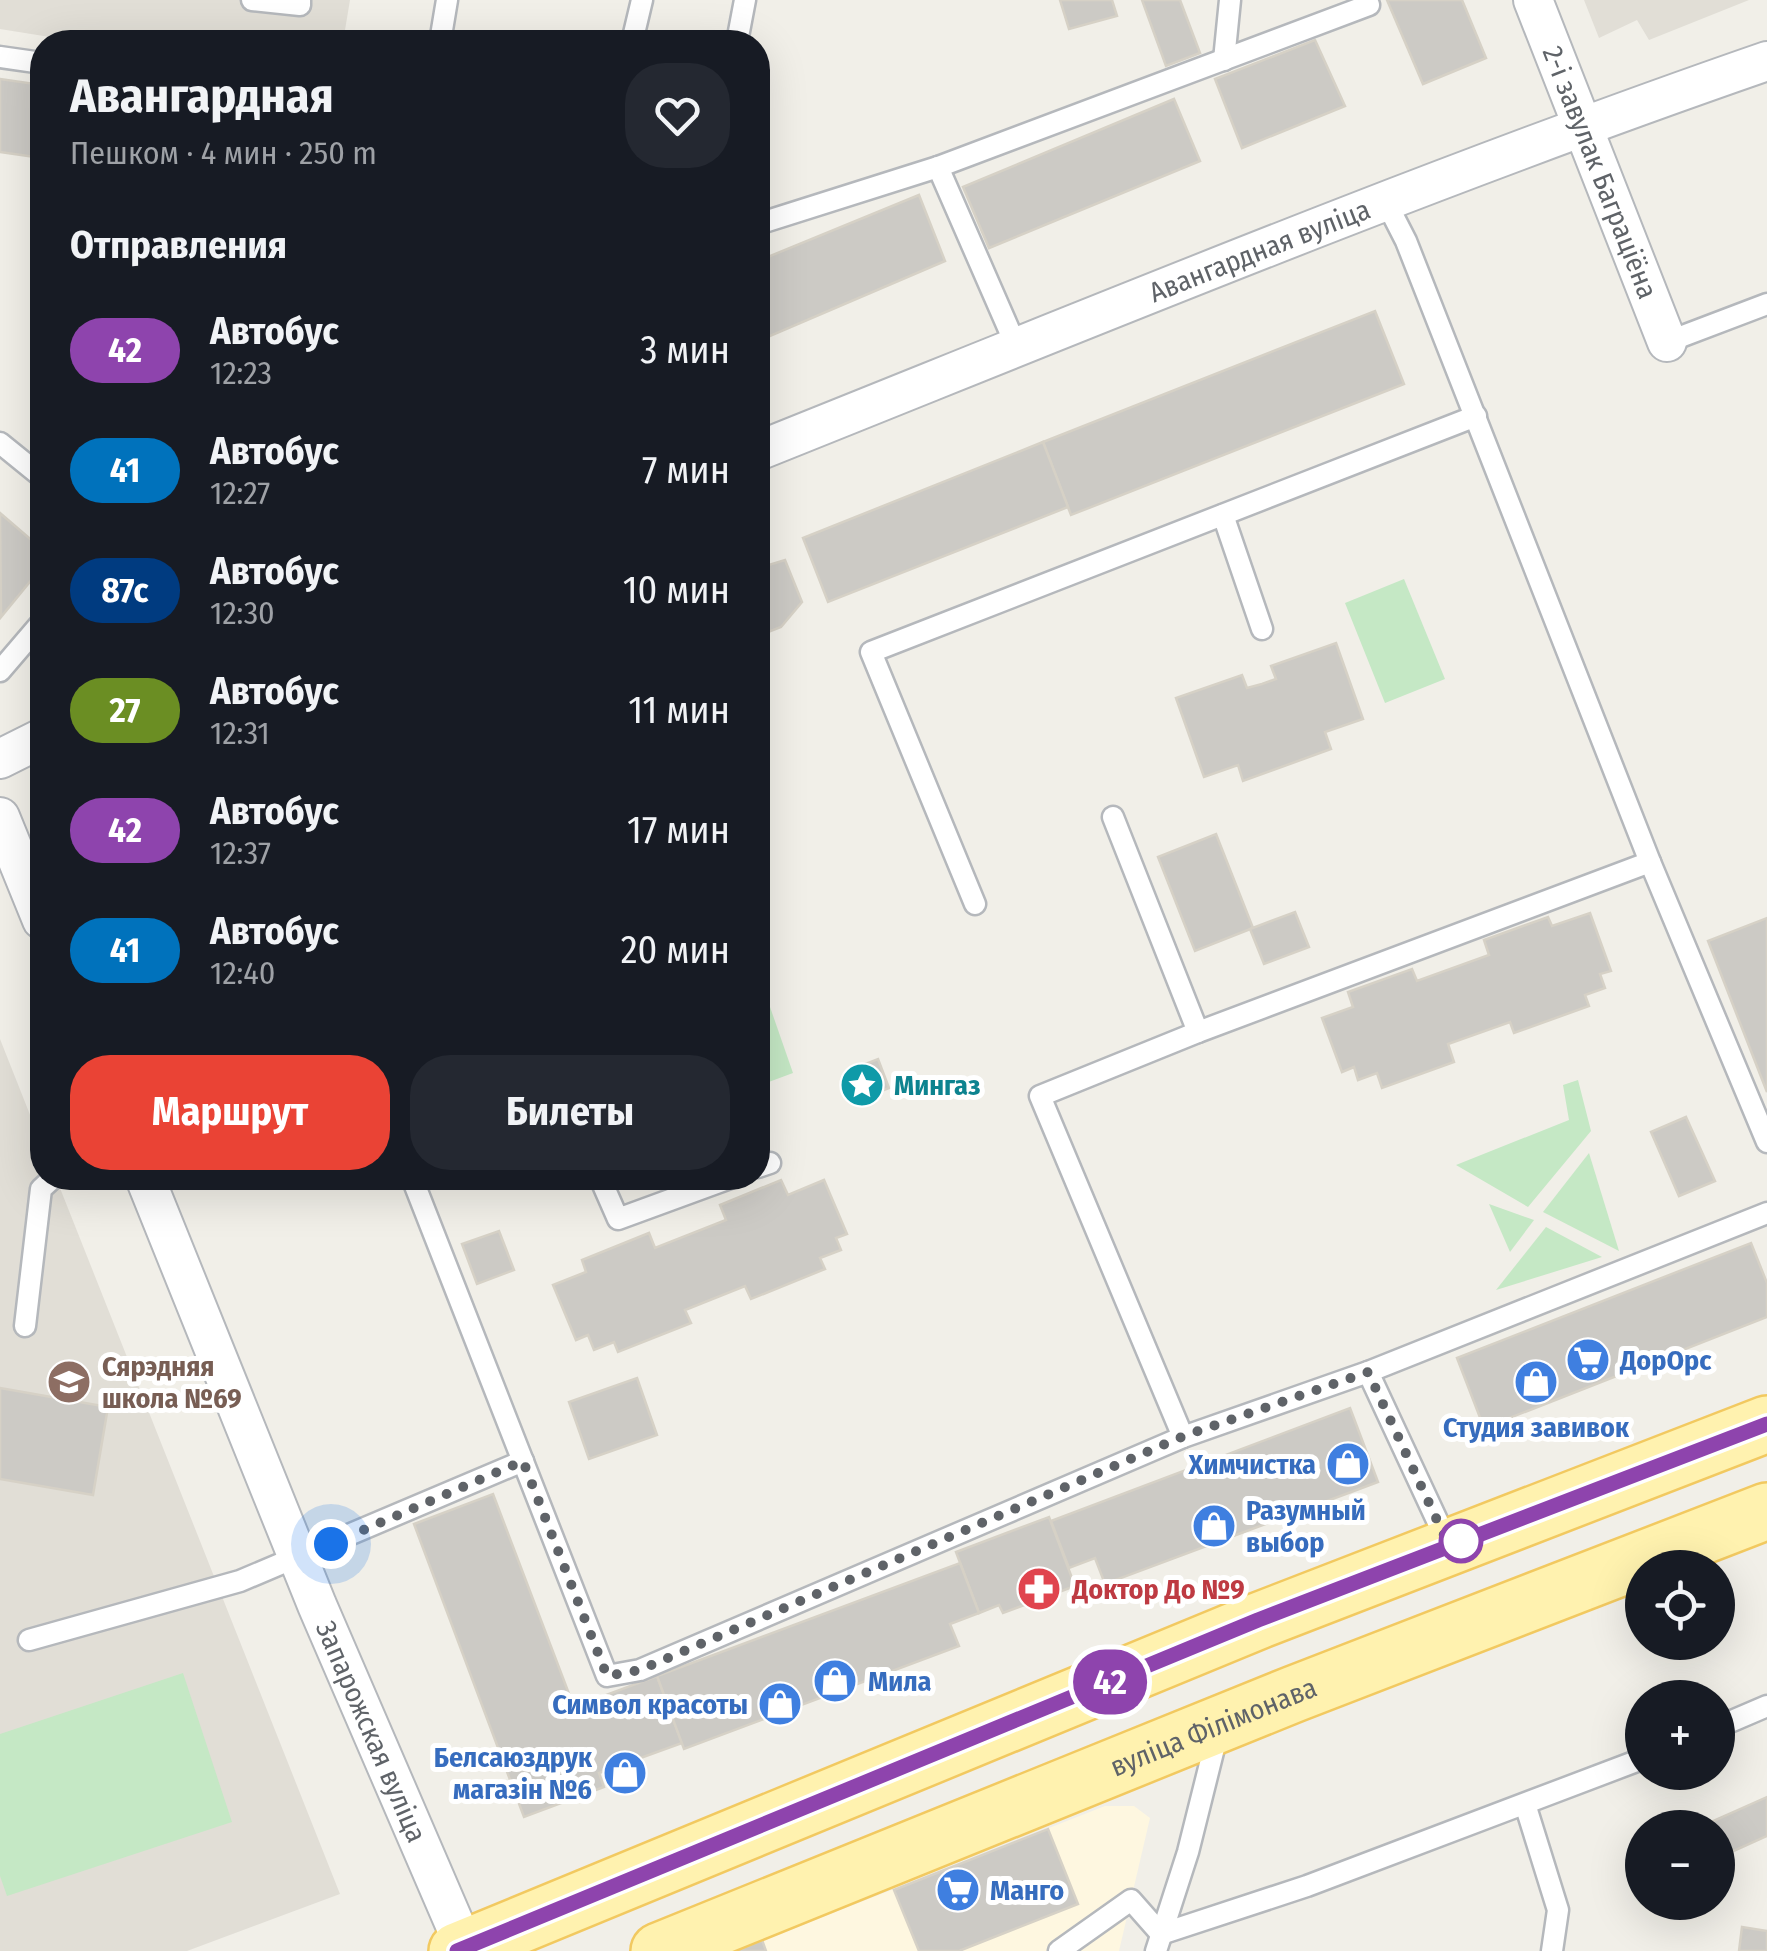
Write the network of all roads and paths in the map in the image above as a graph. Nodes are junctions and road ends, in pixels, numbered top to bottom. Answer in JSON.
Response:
{"nodes":[{"id":1,"x":252,"y":0,"type":"edge"},
{"id":2,"x":300,"y":0,"type":"edge"},
{"id":3,"x":447,"y":0,"type":"edge"},
{"id":4,"x":642,"y":0,"type":"edge"},
{"id":5,"x":745,"y":0,"type":"edge"},
{"id":6,"x":1230,"y":0,"type":"edge"},
{"id":7,"x":1367,"y":0,"type":"edge"},
{"id":8,"x":1533,"y":0,"type":"edge"},
{"id":9,"x":442,"y":30,"type":"edge"},
{"id":10,"x":635,"y":30,"type":"edge"},
{"id":11,"x":739,"y":30,"type":"edge"},
{"id":12,"x":0,"y":56,"type":"edge"},
{"id":13,"x":30,"y":60,"type":"edge"},
{"id":14,"x":1224,"y":60,"type":"junction"},
{"id":15,"x":1767,"y":62,"type":"edge"},
{"id":16,"x":1581,"y":126,"type":"junction"},
{"id":17,"x":938,"y":167,"type":"junction"},
{"id":18,"x":1385,"y":200,"type":"junction"},
{"id":19,"x":770,"y":220,"type":"edge"},
{"id":20,"x":1767,"y":304,"type":"edge"},
{"id":21,"x":1667,"y":342,"type":"joint"},
{"id":22,"x":1017,"y":348,"type":"junction"},
{"id":23,"x":1476,"y":416,"type":"junction"},
{"id":24,"x":0,"y":443,"type":"edge"},
{"id":25,"x":770,"y":444,"type":"edge"},
{"id":26,"x":30,"y":467,"type":"edge"},
{"id":27,"x":1223,"y":515,"type":"junction"},
{"id":28,"x":1262,"y":629,"type":"dead end"},
{"id":29,"x":30,"y":636,"type":"edge"},
{"id":30,"x":0,"y":671,"type":"edge"},
{"id":31,"x":30,"y":744,"type":"edge"},
{"id":32,"x":0,"y":759,"type":"edge"},
{"id":33,"x":0,"y":817,"type":"edge"},
{"id":34,"x":1113,"y":817,"type":"dead end"},
{"id":35,"x":1650,"y":862,"type":"junction"},
{"id":36,"x":30,"y":891,"type":"edge"},
{"id":37,"x":975,"y":904,"type":"dead end"},
{"id":38,"x":1198,"y":1032,"type":"junction"},
{"id":39,"x":1767,"y":1142,"type":"edge"},
{"id":40,"x":41,"y":1190,"type":"edge"},
{"id":41,"x":150,"y":1190,"type":"edge"},
{"id":42,"x":417,"y":1190,"type":"edge"},
{"id":43,"x":605,"y":1190,"type":"edge"},
{"id":44,"x":697,"y":1190,"type":"edge"},
{"id":45,"x":1767,"y":1213,"type":"edge"},
{"id":46,"x":25,"y":1326,"type":"dead end"},
{"id":47,"x":1368,"y":1372,"type":"junction"},
{"id":48,"x":1767,"y":1424,"type":"edge"},
{"id":49,"x":1184,"y":1436,"type":"junction"},
{"id":50,"x":523,"y":1461,"type":"junction"},
{"id":51,"x":1767,"y":1510,"type":"edge"},
{"id":52,"x":1449,"y":1546,"type":"junction"},
{"id":53,"x":300,"y":1557,"type":"junction"},
{"id":54,"x":29,"y":1640,"type":"dead end"},
{"id":55,"x":1767,"y":1706,"type":"edge"},
{"id":56,"x":1735,"y":1720,"type":"edge"},
{"id":57,"x":1220,"y":1724,"type":"junction"},
{"id":58,"x":1625,"y":1766,"type":"edge"},
{"id":59,"x":1525,"y":1804,"type":"junction"},
{"id":60,"x":1158,"y":1943,"type":"edge"},
{"id":61,"x":461,"y":1950,"type":"edge"},
{"id":62,"x":660,"y":1951,"type":"edge"},
{"id":63,"x":1059,"y":1951,"type":"edge"},
{"id":64,"x":1552,"y":1951,"type":"edge"}],
"edges":[{"from":1,"to":2,"type":"lane"},
{"from":3,"to":9,"type":"lane"},
{"from":4,"to":10,"type":"lane"},
{"from":5,"to":11,"type":"lane"},
{"from":6,"to":14,"type":"lane"},
{"from":7,"to":14,"type":"lane"},
{"from":8,"to":16,"type":"street","name":"2-і завулак Баграціёна"},
{"from":12,"to":13,"type":"lane"},
{"from":14,"to":17,"type":"lane"},
{"from":15,"to":16,"type":"street","name":"Авангардная вуліца"},
{"from":16,"to":18,"type":"street","name":"Авангардная вуліца"},
{"from":16,"to":21,"type":"street","name":"2-і завулак Баграціёна"},
{"from":17,"to":19,"type":"lane"},
{"from":17,"to":22,"type":"lane"},
{"from":18,"to":22,"type":"street","name":"Авангардная вуліца"},
{"from":18,"to":23,"type":"lane"},
{"from":20,"to":21,"type":"lane"},
{"from":22,"to":25,"type":"street","name":"Авангардная вуліца"},
{"from":23,"to":27,"type":"lane"},
{"from":23,"to":35,"type":"lane"},
{"from":24,"to":26,"type":"lane"},
{"from":27,"to":28,"type":"lane"},
{"from":27,"to":37,"type":"lane"},
{"from":29,"to":30,"type":"lane"},
{"from":31,"to":32,"type":"street"},
{"from":33,"to":36,"type":"street"},
{"from":34,"to":38,"type":"lane"},
{"from":35,"to":38,"type":"lane"},
{"from":35,"to":39,"type":"lane"},
{"from":38,"to":49,"type":"lane"},
{"from":40,"to":46,"type":"lane"},
{"from":41,"to":53,"type":"street","name":"Запарожская вуліца"},
{"from":42,"to":50,"type":"lane"},
{"from":43,"to":44,"type":"lane"},
{"from":45,"to":47,"type":"lane"},
{"from":47,"to":49,"type":"lane"},
{"from":47,"to":52,"type":"lane"},
{"from":48,"to":52,"type":"main road"},
{"from":49,"to":50,"type":"lane"},
{"from":50,"to":53,"type":"lane"},
{"from":51,"to":57,"type":"main road","name":"вуліца Філімонава"},
{"from":52,"to":61,"type":"main road"},
{"from":53,"to":54,"type":"lane"},
{"from":53,"to":61,"type":"street","name":"Запарожская вуліца"},
{"from":55,"to":56,"type":"lane"},
{"from":57,"to":60,"type":"lane"},
{"from":57,"to":62,"type":"main road","name":"вуліца Філімонава"},
{"from":58,"to":59,"type":"lane"},
{"from":59,"to":60,"type":"lane"},
{"from":59,"to":64,"type":"lane"},
{"from":60,"to":63,"type":"lane"}]}
